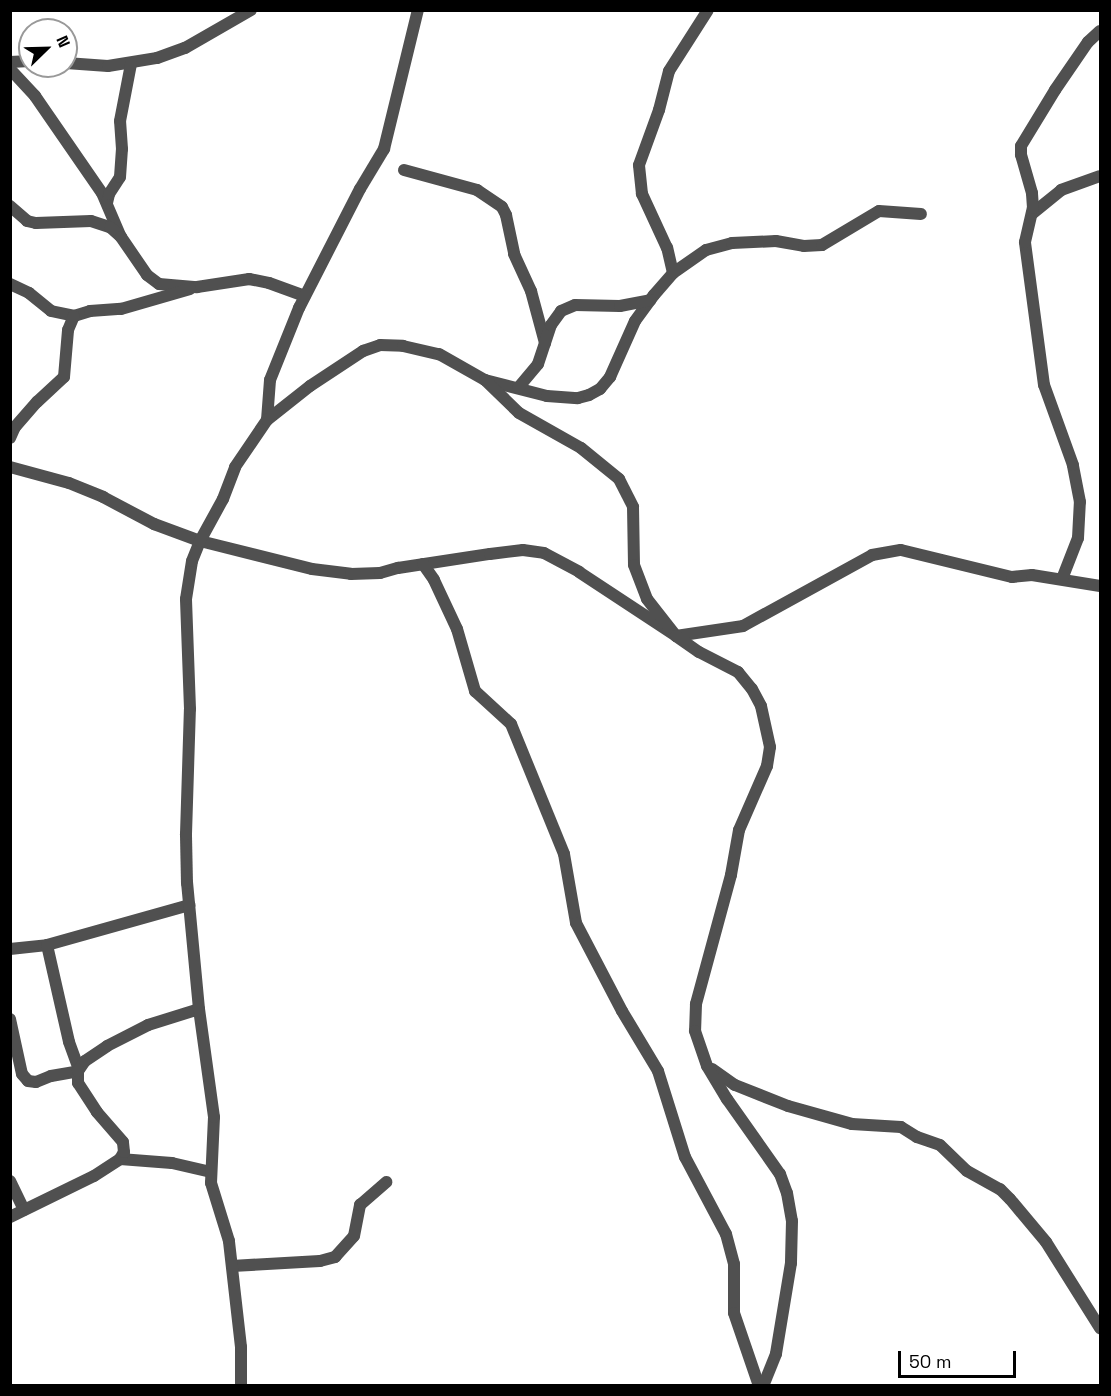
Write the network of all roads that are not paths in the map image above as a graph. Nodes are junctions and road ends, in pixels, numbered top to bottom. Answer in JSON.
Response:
{"nodes":[{"id":1,"x":251,"y":10,"type":"edge"},
{"id":2,"x":418,"y":10,"type":"edge"},
{"id":3,"x":708,"y":10,"type":"edge"},
{"id":4,"x":1101,"y":31,"type":"edge"},
{"id":5,"x":78,"y":64,"type":"edge"},
{"id":6,"x":131,"y":64,"type":"junction"},
{"id":7,"x":10,"y":69,"type":"edge"},
{"id":8,"x":404,"y":170,"type":"dead end"},
{"id":9,"x":1101,"y":176,"type":"edge"},
{"id":10,"x":107,"y":203,"type":"junction"},
{"id":11,"x":10,"y":206,"type":"edge"},
{"id":12,"x":1033,"y":213,"type":"junction"},
{"id":13,"x":921,"y":214,"type":"dead end"},
{"id":14,"x":122,"y":239,"type":"junction"},
{"id":15,"x":673,"y":273,"type":"junction"},
{"id":16,"x":10,"y":284,"type":"edge"},
{"id":17,"x":197,"y":287,"type":"junction"},
{"id":18,"x":305,"y":296,"type":"junction"},
{"id":19,"x":650,"y":300,"type":"junction"},
{"id":20,"x":74,"y":316,"type":"junction"},
{"id":21,"x":546,"y":343,"type":"junction"},
{"id":22,"x":484,"y":380,"type":"junction"},
{"id":23,"x":518,"y":388,"type":"junction"},
{"id":24,"x":267,"y":420,"type":"junction"},
{"id":25,"x":10,"y":438,"type":"edge"},
{"id":26,"x":10,"y":467,"type":"edge"},
{"id":27,"x":200,"y":541,"type":"junction"},
{"id":28,"x":423,"y":564,"type":"junction"},
{"id":29,"x":1062,"y":579,"type":"junction"},
{"id":30,"x":1101,"y":586,"type":"edge"},
{"id":31,"x":676,"y":636,"type":"junction"},
{"id":32,"x":189,"y":905,"type":"junction"},
{"id":33,"x":47,"y":945,"type":"junction"},
{"id":34,"x":10,"y":949,"type":"edge"},
{"id":35,"x":199,"y":1009,"type":"junction"},
{"id":36,"x":10,"y":1019,"type":"edge"},
{"id":37,"x":707,"y":1066,"type":"junction"},
{"id":38,"x":78,"y":1070,"type":"junction"},
{"id":39,"x":120,"y":1159,"type":"junction"},
{"id":40,"x":211,"y":1172,"type":"junction"},
{"id":41,"x":10,"y":1181,"type":"edge"},
{"id":42,"x":386,"y":1182,"type":"dead end"},
{"id":43,"x":24,"y":1210,"type":"junction"},
{"id":44,"x":10,"y":1217,"type":"edge"},
{"id":45,"x":232,"y":1266,"type":"junction"},
{"id":46,"x":1101,"y":1328,"type":"edge"},
{"id":47,"x":241,"y":1386,"type":"edge"},
{"id":48,"x":761,"y":1386,"type":"edge"}],
"edges":[{"from":1,"to":6,"type":"street"},
{"from":2,"to":18,"type":"street"},
{"from":3,"to":15,"type":"street"},
{"from":4,"to":12,"type":"street"},
{"from":5,"to":6,"type":"street"},
{"from":6,"to":10,"type":"street"},
{"from":7,"to":10,"type":"street"},
{"from":8,"to":21,"type":"street"},
{"from":9,"to":12,"type":"street"},
{"from":10,"to":14,"type":"street"},
{"from":11,"to":14,"type":"street"},
{"from":12,"to":29,"type":"street"},
{"from":13,"to":15,"type":"street"},
{"from":14,"to":17,"type":"street"},
{"from":15,"to":19,"type":"street"},
{"from":16,"to":20,"type":"street"},
{"from":17,"to":18,"type":"street"},
{"from":17,"to":20,"type":"street"},
{"from":18,"to":24,"type":"street"},
{"from":19,"to":21,"type":"street"},
{"from":19,"to":23,"type":"street"},
{"from":20,"to":25,"type":"street"},
{"from":21,"to":23,"type":"street"},
{"from":22,"to":23,"type":"street"},
{"from":22,"to":24,"type":"street"},
{"from":22,"to":31,"type":"street"},
{"from":24,"to":27,"type":"street"},
{"from":26,"to":27,"type":"street"},
{"from":27,"to":28,"type":"street"},
{"from":27,"to":32,"type":"street"},
{"from":28,"to":31,"type":"street"},
{"from":28,"to":48,"type":"street"},
{"from":29,"to":30,"type":"street"},
{"from":29,"to":31,"type":"street"},
{"from":31,"to":37,"type":"street"},
{"from":32,"to":33,"type":"street"},
{"from":32,"to":35,"type":"street"},
{"from":33,"to":34,"type":"street"},
{"from":33,"to":38,"type":"street"},
{"from":35,"to":38,"type":"street"},
{"from":35,"to":40,"type":"street"},
{"from":36,"to":38,"type":"street"},
{"from":37,"to":46,"type":"street"},
{"from":37,"to":48,"type":"street"},
{"from":38,"to":39,"type":"street"},
{"from":39,"to":40,"type":"street"},
{"from":39,"to":43,"type":"street"},
{"from":40,"to":45,"type":"street"},
{"from":41,"to":43,"type":"street"},
{"from":42,"to":45,"type":"street"},
{"from":43,"to":44,"type":"street"},
{"from":45,"to":47,"type":"street"}]}
